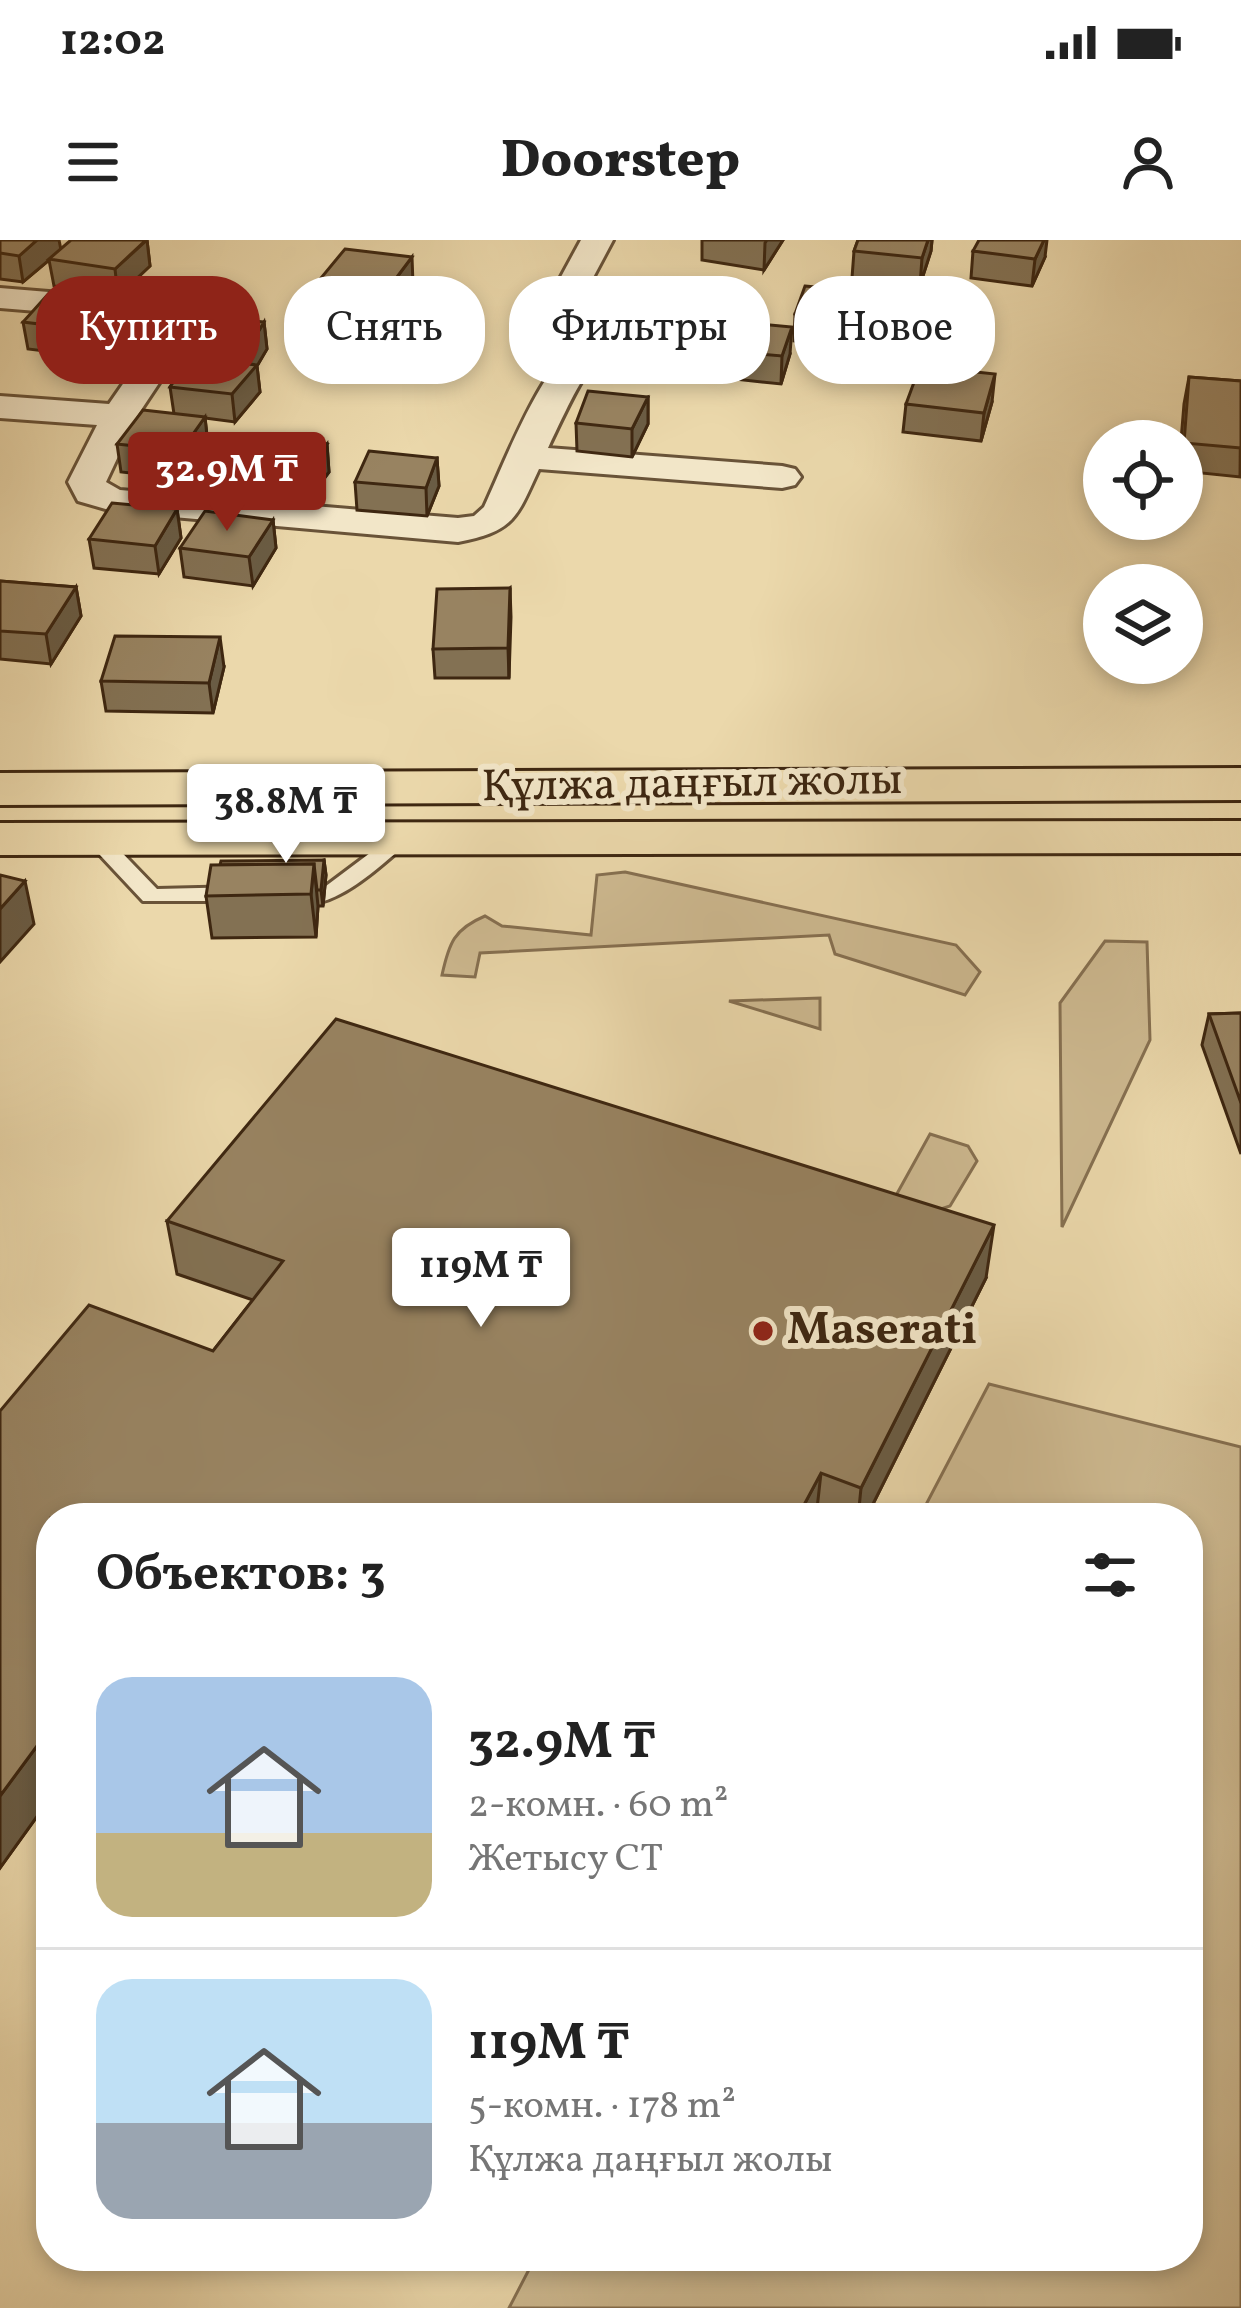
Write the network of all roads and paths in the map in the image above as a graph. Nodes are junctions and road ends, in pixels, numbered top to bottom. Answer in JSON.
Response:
{"nodes":[{"id":1,"x":597,"y":240,"type":"edge"},
{"id":2,"x":578,"y":276,"type":"edge"},
{"id":3,"x":0,"y":298,"type":"edge"},
{"id":4,"x":564,"y":384,"type":"edge"},
{"id":5,"x":0,"y":407,"type":"edge"},
{"id":6,"x":119,"y":416,"type":"junction"},
{"id":7,"x":527,"y":457,"type":"junction"},
{"id":8,"x":782,"y":477,"type":"dead end"},
{"id":9,"x":1241,"y":756,"type":"edge"},
{"id":10,"x":937,"y":782,"type":"junction"},
{"id":11,"x":1241,"y":784,"type":"edge"},
{"id":12,"x":0,"y":789,"type":"edge"},
{"id":13,"x":963,"y":836,"type":"junction"},
{"id":14,"x":1241,"y":837,"type":"edge"},
{"id":15,"x":0,"y":839,"type":"edge"},
{"id":16,"x":1241,"y":855,"type":"edge"}],
"edges":[{"from":1,"to":2,"type":"street"},
{"from":3,"to":6,"type":"street"},
{"from":4,"to":7,"type":"street"},
{"from":5,"to":6,"type":"street"},
{"from":6,"to":7,"type":"street"},
{"from":7,"to":8,"type":"street"},
{"from":9,"to":10,"type":"main road"},
{"from":10,"to":11,"type":"main road","name":"Құлжа даңғыл жолы"},
{"from":10,"to":12,"type":"main road","name":"Құлжа даңғыл жолы"},
{"from":13,"to":14,"type":"main road","name":"Құлжа даңғыл жолы"},
{"from":13,"to":15,"type":"main road","name":"Құлжа даңғыл жолы"},
{"from":13,"to":16,"type":"main road"}]}
